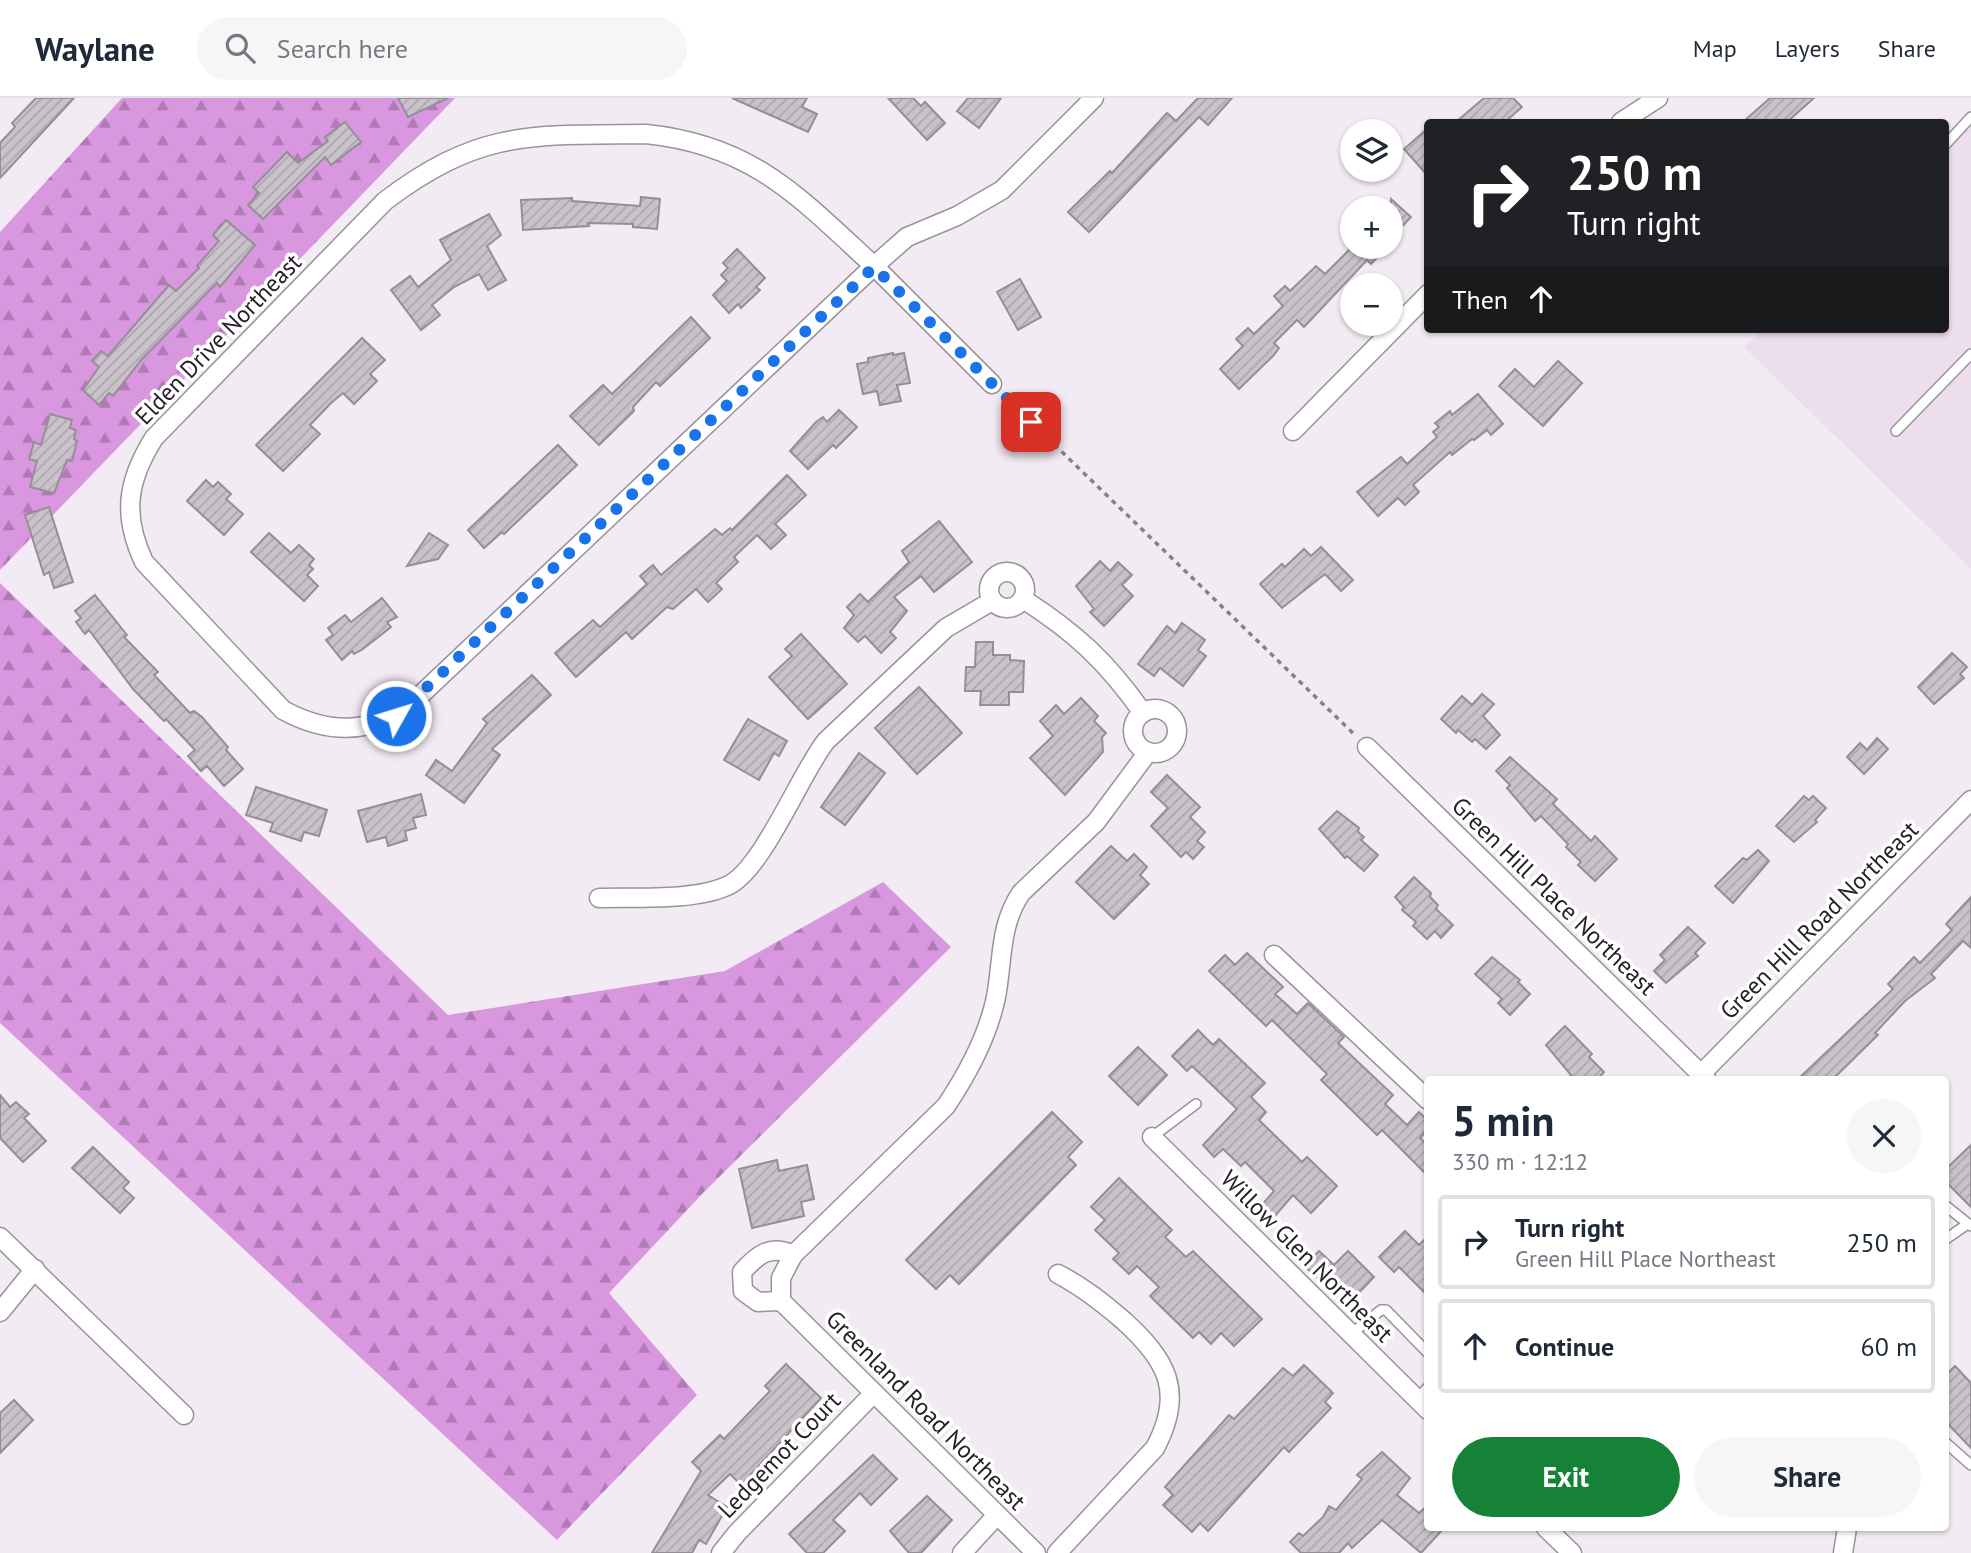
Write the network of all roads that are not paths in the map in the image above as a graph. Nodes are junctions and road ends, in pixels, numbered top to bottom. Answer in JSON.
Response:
{"nodes":[{"id":1,"x":1094,"y":98,"type":"edge"},
{"id":2,"x":1658,"y":98,"type":"edge"},
{"id":3,"x":1971,"y":117,"type":"edge"},
{"id":4,"x":1626,"y":119,"type":"edge"},
{"id":5,"x":1949,"y":141,"type":"edge"},
{"id":6,"x":874,"y":267,"type":"junction"},
{"id":7,"x":1424,"y":298,"type":"edge"},
{"id":8,"x":1971,"y":354,"type":"edge"},
{"id":9,"x":992,"y":384,"type":"road end"},
{"id":10,"x":1293,"y":431,"type":"dead end"},
{"id":11,"x":1896,"y":431,"type":"dead end"},
{"id":12,"x":1023,"y":599,"type":"junction"},
{"id":13,"x":992,"y":601,"type":"junction"},
{"id":14,"x":1143,"y":713,"type":"junction"},
{"id":15,"x":1367,"y":747,"type":"road end"},
{"id":16,"x":1148,"y":752,"type":"junction"},
{"id":17,"x":1971,"y":800,"type":"edge"},
{"id":18,"x":599,"y":898,"type":"dead end"},
{"id":19,"x":1275,"y":956,"type":"dead end"},
{"id":20,"x":1703,"y":1076,"type":"edge"},
{"id":21,"x":1705,"y":1076,"type":"edge"},
{"id":22,"x":1424,"y":1096,"type":"edge"},
{"id":23,"x":1196,"y":1104,"type":"dead end"},
{"id":24,"x":1152,"y":1137,"type":"joint"},
{"id":25,"x":1949,"y":1209,"type":"edge"},
{"id":26,"x":1968,"y":1225,"type":"edge"},
{"id":27,"x":0,"y":1237,"type":"edge"},
{"id":28,"x":1949,"y":1237,"type":"edge"},
{"id":29,"x":793,"y":1255,"type":"junction"},
{"id":30,"x":35,"y":1269,"type":"junction"},
{"id":31,"x":1058,"y":1274,"type":"dead end"},
{"id":32,"x":781,"y":1301,"type":"junction"},
{"id":33,"x":0,"y":1312,"type":"edge"},
{"id":34,"x":1350,"y":1334,"type":"junction"},
{"id":35,"x":1424,"y":1349,"type":"edge"},
{"id":36,"x":874,"y":1393,"type":"junction"},
{"id":37,"x":1424,"y":1399,"type":"edge"},
{"id":38,"x":184,"y":1415,"type":"dead end"},
{"id":39,"x":1949,"y":1446,"type":"edge"},
{"id":40,"x":1971,"y":1465,"type":"edge"},
{"id":41,"x":997,"y":1515,"type":"junction"},
{"id":42,"x":1549,"y":1531,"type":"edge"},
{"id":43,"x":1847,"y":1531,"type":"edge"},
{"id":44,"x":721,"y":1553,"type":"edge"},
{"id":45,"x":962,"y":1553,"type":"edge"},
{"id":46,"x":1036,"y":1553,"type":"edge"},
{"id":47,"x":1057,"y":1553,"type":"edge"},
{"id":48,"x":1572,"y":1553,"type":"edge"},
{"id":49,"x":1843,"y":1553,"type":"edge"}],
"edges":[{"from":1,"to":6,"type":"street","name":"Elden Drive Northeast"},
{"from":2,"to":4,"type":"street"},
{"from":3,"to":5,"type":"lane"},
{"from":6,"to":6,"type":"street","name":"Elden Drive Northeast"},
{"from":6,"to":9,"type":"street"},
{"from":7,"to":10,"type":"street"},
{"from":8,"to":11,"type":"lane"},
{"from":12,"to":13,"type":"street"},
{"from":12,"to":13,"type":"street"},
{"from":12,"to":14,"type":"street"},
{"from":13,"to":18,"type":"street"},
{"from":14,"to":16,"type":"street"},
{"from":14,"to":16,"type":"street"},
{"from":15,"to":20,"type":"street","name":"Green Hill Place Northeast"},
{"from":16,"to":29,"type":"street"},
{"from":17,"to":21,"type":"street","name":"Green Hill Road Northeast"},
{"from":19,"to":22,"type":"street"},
{"from":23,"to":24,"type":"lane"},
{"from":24,"to":34,"type":"street","name":"Willow Glen Northeast"},
{"from":25,"to":26,"type":"lane"},
{"from":26,"to":28,"type":"lane"},
{"from":27,"to":30,"type":"street"},
{"from":29,"to":32,"type":"street"},
{"from":29,"to":32,"type":"street"},
{"from":30,"to":33,"type":"street"},
{"from":30,"to":38,"type":"street"},
{"from":31,"to":47,"type":"street"},
{"from":32,"to":36,"type":"street","name":"Greenland Road Northeast"},
{"from":34,"to":35,"type":"lane"},
{"from":34,"to":37,"type":"street","name":"Willow Glen Northeast"},
{"from":36,"to":41,"type":"street","name":"Greenland Road Northeast"},
{"from":36,"to":44,"type":"street","name":"Ledgemot Court"},
{"from":39,"to":40,"type":"lane"},
{"from":41,"to":45,"type":"street"},
{"from":41,"to":46,"type":"street","name":"Greenland Road Northeast"},
{"from":42,"to":48,"type":"street"},
{"from":43,"to":49,"type":"street"}]}
